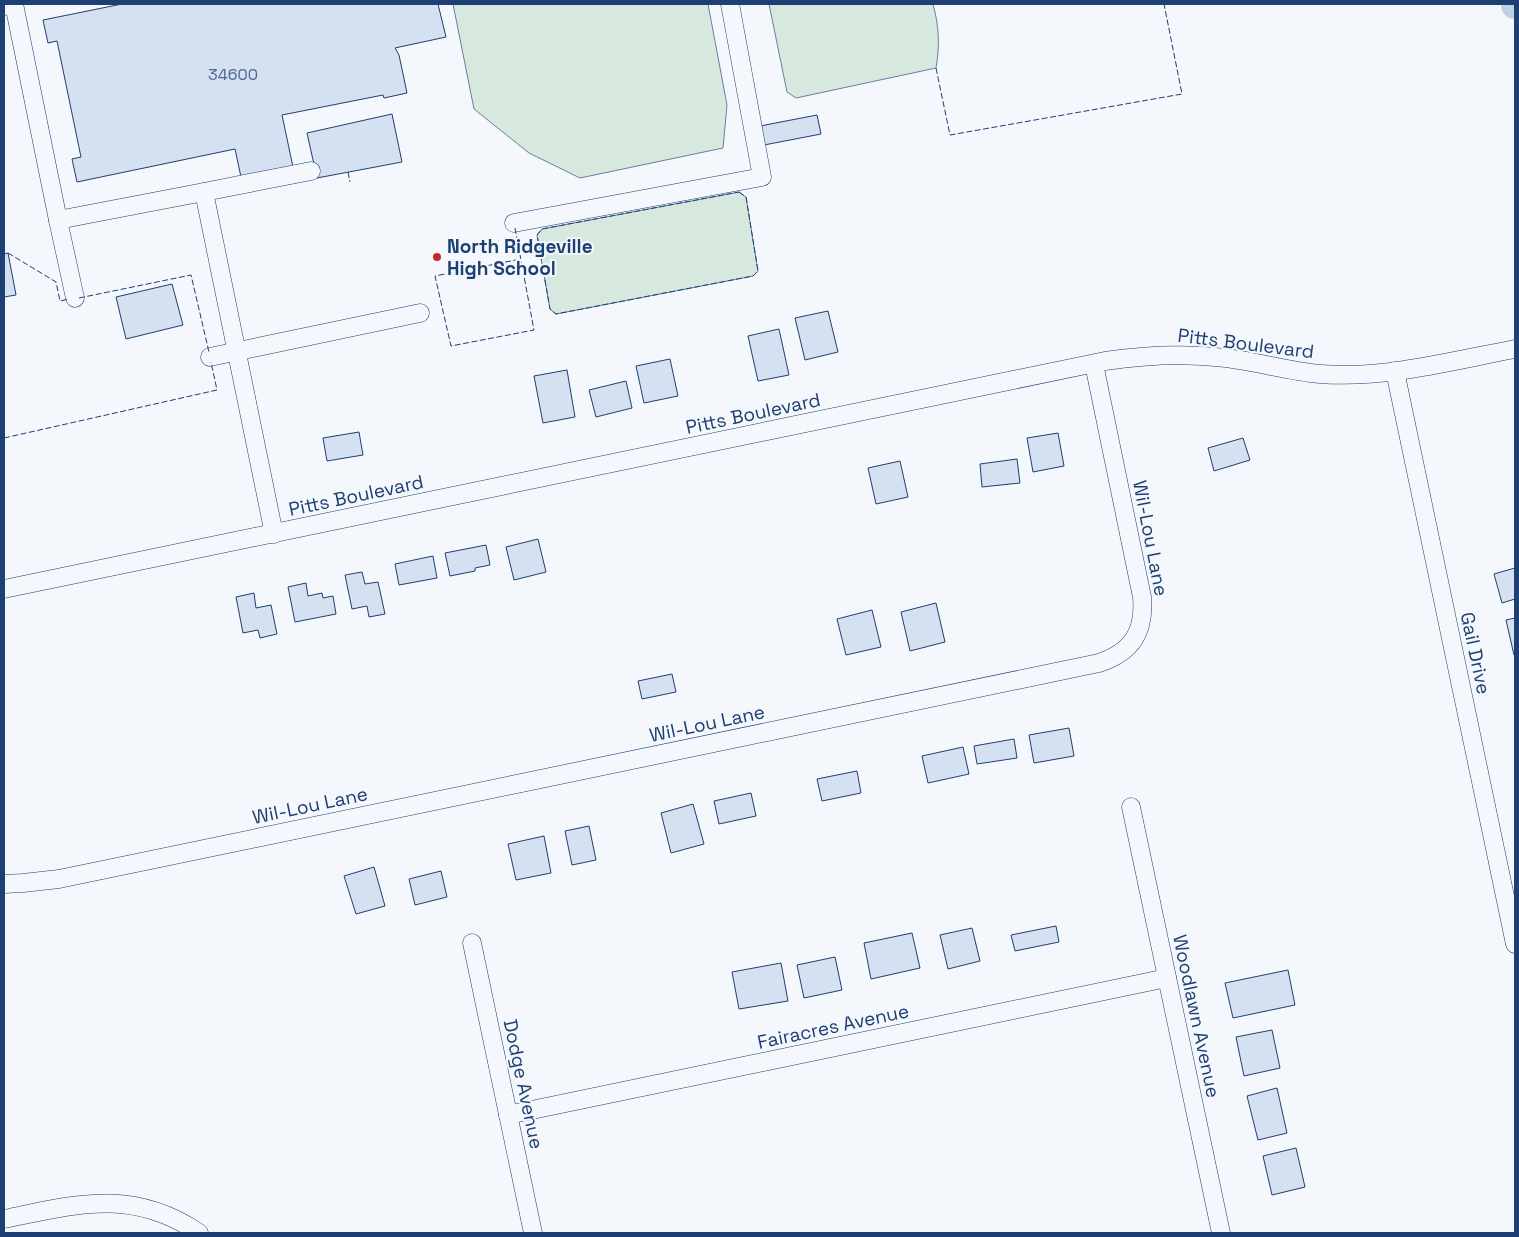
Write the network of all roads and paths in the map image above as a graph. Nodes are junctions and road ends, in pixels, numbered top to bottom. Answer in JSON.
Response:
{"nodes":[{"id":1,"x":730,"y":4,"type":"edge"},
{"id":2,"x":4,"y":6,"type":"edge"},
{"id":3,"x":311,"y":171,"type":"dead end"},
{"id":4,"x":204,"y":192,"type":"junction"},
{"id":5,"x":58,"y":220,"type":"junction"},
{"id":6,"x":514,"y":223,"type":"dead end"},
{"id":7,"x":75,"y":298,"type":"dead end"},
{"id":8,"x":420,"y":314,"type":"dead end"},
{"id":9,"x":1515,"y":349,"type":"edge"},
{"id":10,"x":236,"y":352,"type":"junction"},
{"id":11,"x":210,"y":357,"type":"dead end"},
{"id":12,"x":1094,"y":364,"type":"junction"},
{"id":13,"x":1395,"y":371,"type":"junction"},
{"id":14,"x":274,"y":534,"type":"junction"},
{"id":15,"x":4,"y":589,"type":"edge"},
{"id":16,"x":1131,"y":807,"type":"dead end"},
{"id":17,"x":4,"y":884,"type":"edge"},
{"id":18,"x":472,"y":943,"type":"dead end"},
{"id":19,"x":1515,"y":944,"type":"edge"},
{"id":20,"x":1167,"y":978,"type":"junction"},
{"id":21,"x":508,"y":1115,"type":"junction"},
{"id":22,"x":4,"y":1219,"type":"edge"},
{"id":23,"x":200,"y":1233,"type":"edge"},
{"id":24,"x":533,"y":1233,"type":"edge"},
{"id":25,"x":1221,"y":1233,"type":"edge"}],
"edges":[{"from":1,"to":6,"type":"street"},
{"from":2,"to":5,"type":"street"},
{"from":3,"to":4,"type":"street"},
{"from":4,"to":5,"type":"street"},
{"from":4,"to":10,"type":"street"},
{"from":5,"to":7,"type":"street"},
{"from":8,"to":10,"type":"street"},
{"from":9,"to":13,"type":"street","name":"Pitts Boulevard"},
{"from":10,"to":11,"type":"street"},
{"from":10,"to":14,"type":"street"},
{"from":12,"to":13,"type":"street","name":"Pitts Boulevard"},
{"from":12,"to":14,"type":"street","name":"Pitts Boulevard"},
{"from":12,"to":17,"type":"street","name":"Wil-Lou Lane"},
{"from":13,"to":19,"type":"street","name":"Gail Drive"},
{"from":14,"to":15,"type":"street","name":"Pitts Boulevard"},
{"from":16,"to":20,"type":"street","name":"Woodlawn Avenue"},
{"from":18,"to":21,"type":"street","name":"Dodge Avenue"},
{"from":20,"to":21,"type":"street","name":"Fairacres Avenue"},
{"from":20,"to":25,"type":"street","name":"Woodlawn Avenue"},
{"from":21,"to":24,"type":"street","name":"Dodge Avenue"},
{"from":22,"to":23,"type":"street"}]}
